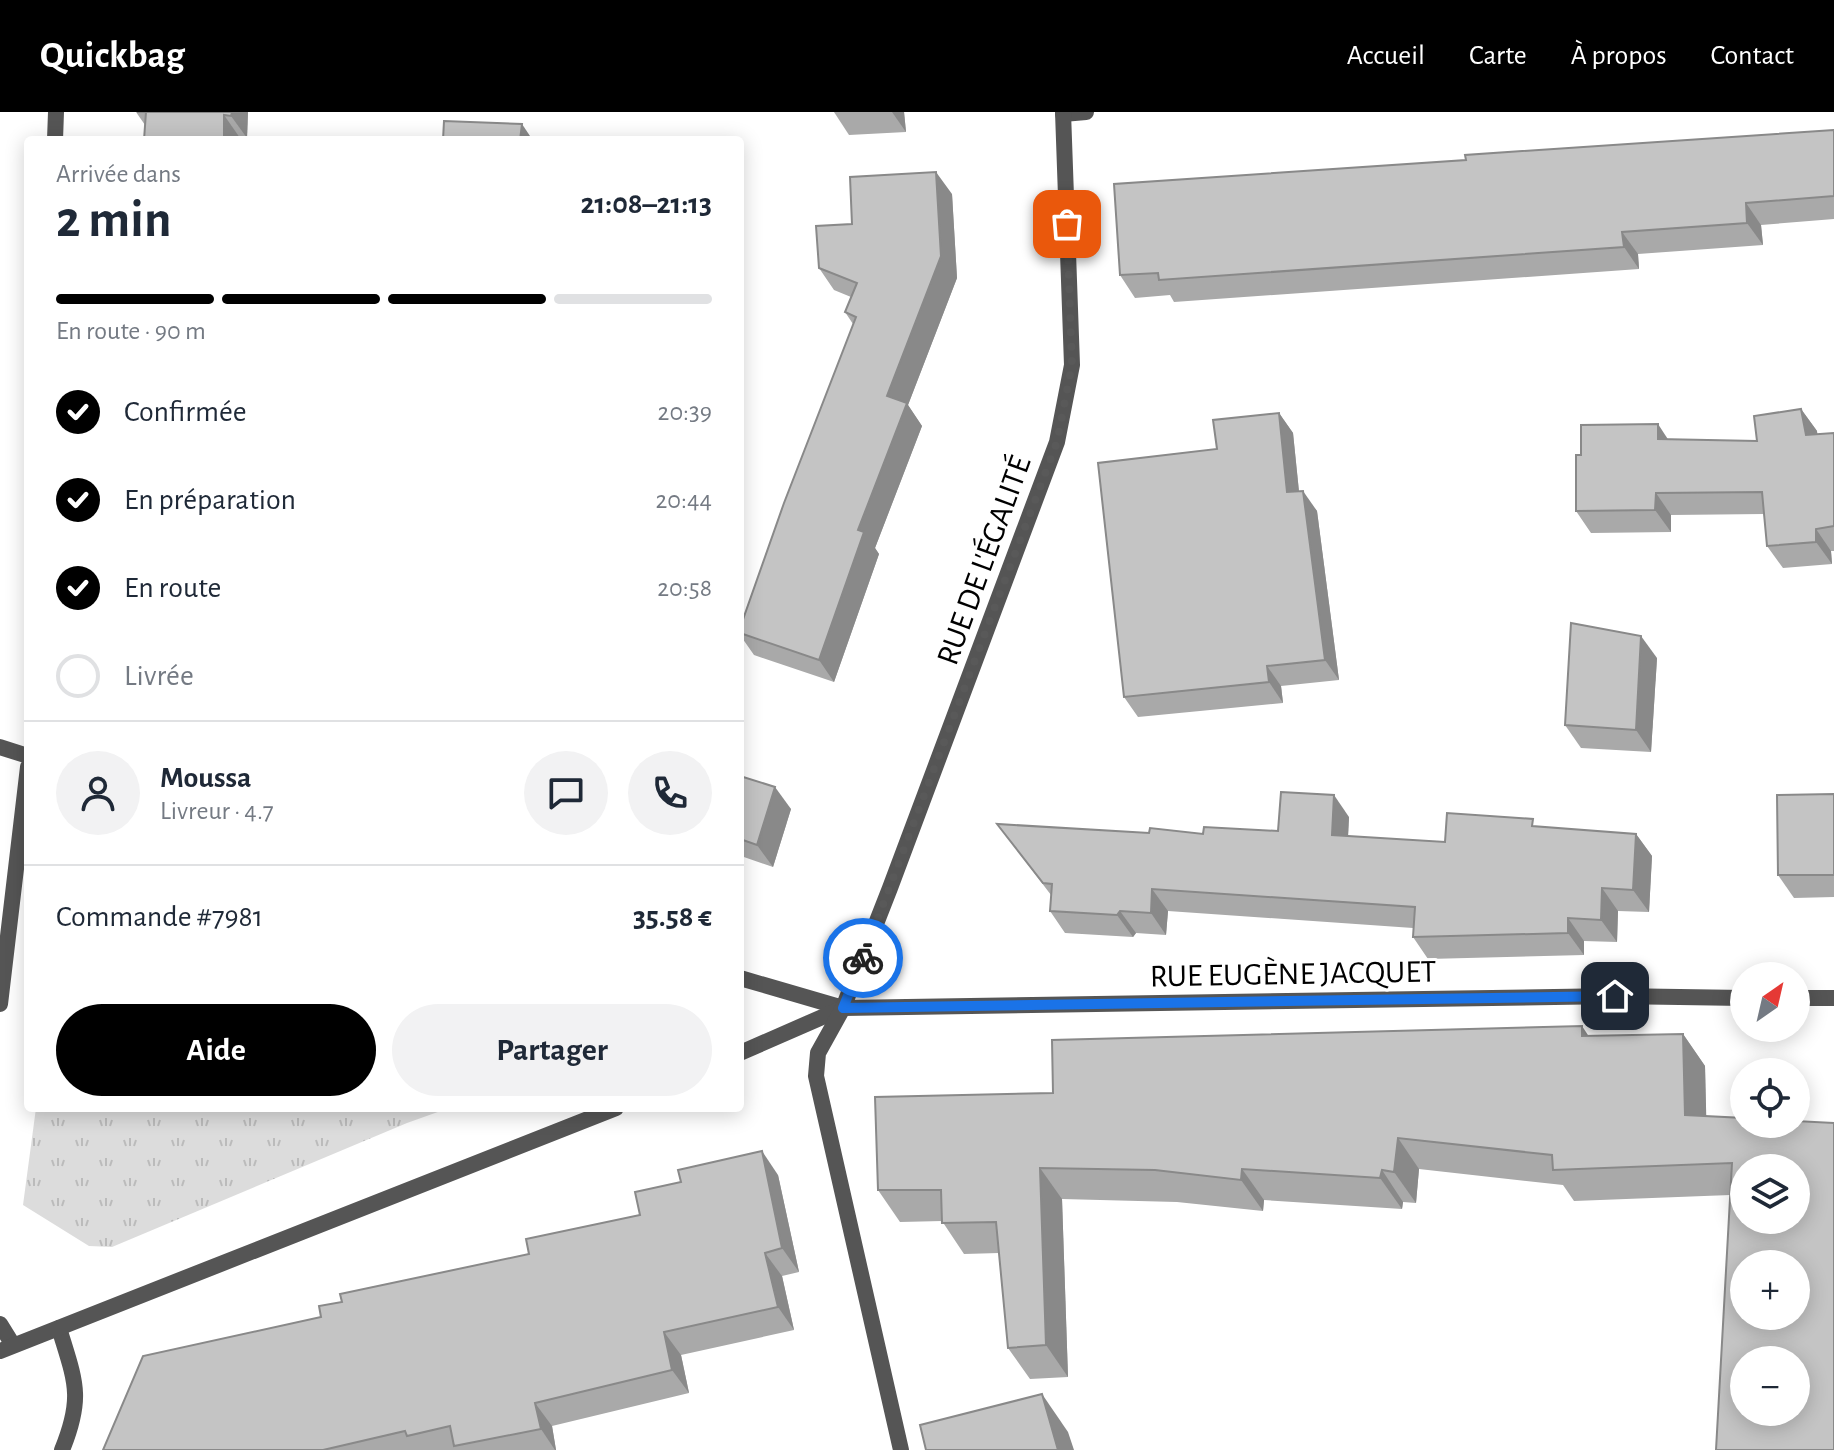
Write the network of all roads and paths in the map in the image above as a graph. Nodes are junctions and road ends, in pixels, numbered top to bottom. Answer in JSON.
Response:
{"nodes":[{"id":1,"x":56,"y":112,"type":"edge"},
{"id":2,"x":1086,"y":112,"type":"edge"},
{"id":3,"x":1063,"y":113,"type":"edge"},
{"id":4,"x":55,"y":136,"type":"edge"},
{"id":5,"x":0,"y":747,"type":"edge"},
{"id":6,"x":24,"y":755,"type":"edge"},
{"id":7,"x":24,"y":801,"type":"edge"},
{"id":8,"x":744,"y":979,"type":"edge"},
{"id":9,"x":1730,"y":998,"type":"edge"},
{"id":10,"x":1810,"y":998,"type":"edge"},
{"id":11,"x":1834,"y":998,"type":"edge"},
{"id":12,"x":0,"y":1004,"type":"edge"},
{"id":13,"x":843,"y":1008,"type":"junction"},
{"id":14,"x":744,"y":1051,"type":"edge"},
{"id":15,"x":606,"y":1112,"type":"edge"},
{"id":16,"x":0,"y":1324,"type":"edge"},
{"id":17,"x":59,"y":1328,"type":"junction"},
{"id":18,"x":6,"y":1348,"type":"edge"},
{"id":19,"x":62,"y":1450,"type":"edge"},
{"id":20,"x":901,"y":1450,"type":"edge"}],
"edges":[{"from":1,"to":4,"type":"street"},
{"from":2,"to":3,"type":"street"},
{"from":3,"to":13,"type":"street","name":"RUE DE L'ÉGALITÉ"},
{"from":5,"to":6,"type":"street"},
{"from":7,"to":12,"type":"street"},
{"from":8,"to":13,"type":"street"},
{"from":9,"to":13,"type":"street","name":"RUE EUGÈNE JACQUET"},
{"from":10,"to":11,"type":"street"},
{"from":13,"to":14,"type":"street"},
{"from":13,"to":20,"type":"street","name":"RUE DE L'ÉGALITÉ"},
{"from":15,"to":17,"type":"street"},
{"from":16,"to":18,"type":"street"},
{"from":17,"to":18,"type":"street"},
{"from":17,"to":19,"type":"street"}]}
